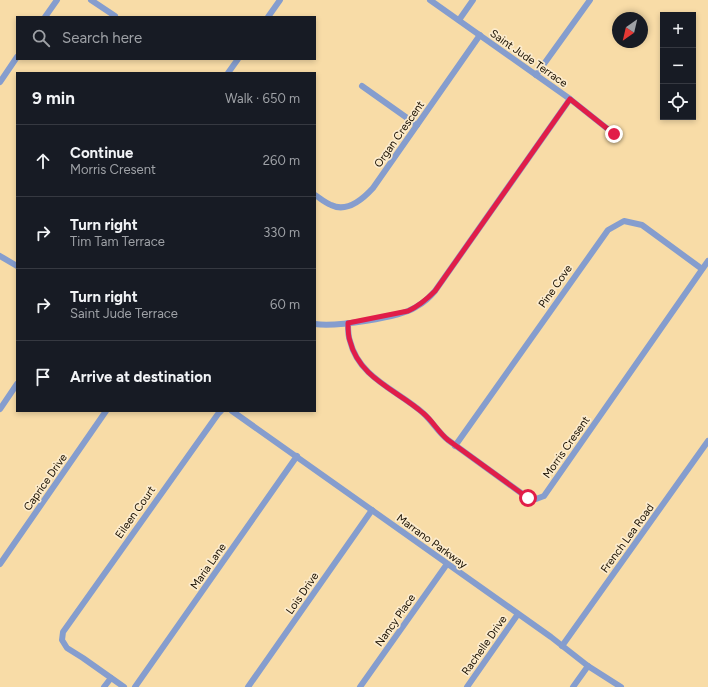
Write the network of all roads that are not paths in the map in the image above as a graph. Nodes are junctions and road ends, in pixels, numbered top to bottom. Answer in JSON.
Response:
{"nodes":[{"id":1,"x":58,"y":0,"type":"edge"},
{"id":2,"x":91,"y":0,"type":"edge"},
{"id":3,"x":280,"y":0,"type":"edge"},
{"id":4,"x":430,"y":0,"type":"edge"},
{"id":5,"x":473,"y":0,"type":"edge"},
{"id":6,"x":590,"y":0,"type":"edge"},
{"id":7,"x":47,"y":16,"type":"edge"},
{"id":8,"x":115,"y":16,"type":"edge"},
{"id":9,"x":269,"y":16,"type":"edge"},
{"id":10,"x":459,"y":20,"type":"junction"},
{"id":11,"x":480,"y":35,"type":"junction"},
{"id":12,"x":16,"y":59,"type":"edge"},
{"id":13,"x":237,"y":60,"type":"edge"},
{"id":14,"x":229,"y":72,"type":"edge"},
{"id":15,"x":536,"y":75,"type":"junction"},
{"id":16,"x":0,"y":82,"type":"edge"},
{"id":17,"x":362,"y":86,"type":"dead end"},
{"id":18,"x":570,"y":99,"type":"junction"},
{"id":19,"x":417,"y":125,"type":"junction"},
{"id":20,"x":614,"y":134,"type":"dead end"},
{"id":21,"x":316,"y":196,"type":"edge"},
{"id":22,"x":0,"y":256,"type":"edge"},
{"id":23,"x":708,"y":261,"type":"edge"},
{"id":24,"x":16,"y":265,"type":"edge"},
{"id":25,"x":702,"y":269,"type":"junction"},
{"id":26,"x":348,"y":323,"type":"junction"},
{"id":27,"x":316,"y":324,"type":"edge"},
{"id":28,"x":16,"y":385,"type":"edge"},
{"id":29,"x":0,"y":408,"type":"edge"},
{"id":30,"x":105,"y":412,"type":"edge"},
{"id":31,"x":220,"y":412,"type":"edge"},
{"id":32,"x":233,"y":412,"type":"edge"},
{"id":33,"x":708,"y":441,"type":"edge"},
{"id":34,"x":455,"y":446,"type":"junction"},
{"id":35,"x":297,"y":456,"type":"junction"},
{"id":36,"x":372,"y":510,"type":"junction"},
{"id":37,"x":0,"y":564,"type":"edge"},
{"id":38,"x":447,"y":564,"type":"junction"},
{"id":39,"x":518,"y":614,"type":"junction"},
{"id":40,"x":562,"y":646,"type":"junction"},
{"id":41,"x":588,"y":666,"type":"junction"},
{"id":42,"x":111,"y":678,"type":"junction"},
{"id":43,"x":104,"y":687,"type":"edge"},
{"id":44,"x":124,"y":687,"type":"edge"},
{"id":45,"x":135,"y":687,"type":"edge"},
{"id":46,"x":248,"y":687,"type":"edge"},
{"id":47,"x":360,"y":687,"type":"edge"},
{"id":48,"x":467,"y":687,"type":"edge"},
{"id":49,"x":573,"y":687,"type":"edge"},
{"id":50,"x":621,"y":687,"type":"edge"}],
"edges":[{"from":1,"to":7,"type":"street"},
{"from":2,"to":8,"type":"street"},
{"from":3,"to":9,"type":"street"},
{"from":4,"to":10,"type":"street","name":"Saint Jude Terrace"},
{"from":5,"to":10,"type":"street"},
{"from":6,"to":15,"type":"street"},
{"from":10,"to":11,"type":"street","name":"Saint Jude Terrace"},
{"from":11,"to":15,"type":"street","name":"Saint Jude Terrace"},
{"from":11,"to":19,"type":"street","name":"Organ Crescent"},
{"from":12,"to":16,"type":"street"},
{"from":13,"to":14,"type":"street"},
{"from":15,"to":18,"type":"street","name":"Saint Jude Terrace"},
{"from":17,"to":19,"type":"street"},
{"from":18,"to":20,"type":"street","name":"Saint Jude Terrace"},
{"from":18,"to":26,"type":"street"},
{"from":19,"to":21,"type":"street","name":"Organ Crescent"},
{"from":22,"to":24,"type":"street"},
{"from":23,"to":25,"type":"street","name":"Morris Cresent"},
{"from":25,"to":34,"type":"street","name":"Pine Cove"},
{"from":25,"to":34,"type":"street","name":"Morris Cresent"},
{"from":26,"to":27,"type":"street"},
{"from":26,"to":34,"type":"street","name":"Morris Cresent"},
{"from":28,"to":29,"type":"street"},
{"from":30,"to":37,"type":"street","name":"Caprice Drive"},
{"from":31,"to":42,"type":"street","name":"Eileen Court"},
{"from":32,"to":35,"type":"street","name":"Marrano Parkway"},
{"from":33,"to":40,"type":"street","name":"French Lea Road"},
{"from":35,"to":36,"type":"street","name":"Marrano Parkway"},
{"from":35,"to":45,"type":"street","name":"Maria Lane"},
{"from":36,"to":38,"type":"street","name":"Marrano Parkway"},
{"from":36,"to":46,"type":"street","name":"Lois Drive"},
{"from":38,"to":39,"type":"street","name":"Marrano Parkway"},
{"from":38,"to":47,"type":"street","name":"Nancy Place"},
{"from":39,"to":40,"type":"street","name":"Marrano Parkway"},
{"from":39,"to":48,"type":"street","name":"Rachelle Drive"},
{"from":40,"to":41,"type":"street","name":"Marrano Parkway"},
{"from":41,"to":49,"type":"street"},
{"from":41,"to":50,"type":"street","name":"Marrano Parkway"},
{"from":42,"to":43,"type":"street"},
{"from":42,"to":44,"type":"street","name":"Eileen Court"}]}
